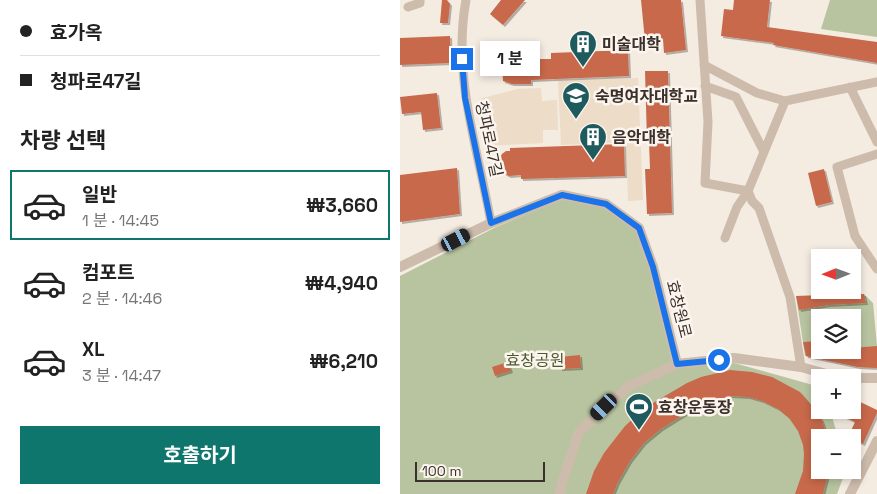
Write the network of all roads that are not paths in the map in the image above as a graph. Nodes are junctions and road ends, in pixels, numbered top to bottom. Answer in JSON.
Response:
{"nodes":[{"id":1,"x":420,"y":0,"type":"edge"},
{"id":2,"x":466,"y":0,"type":"edge"},
{"id":3,"x":700,"y":0,"type":"edge"},
{"id":4,"x":408,"y":7,"type":"dead end"},
{"id":5,"x":704,"y":64,"type":"junction"},
{"id":6,"x":877,"y":82,"type":"edge"},
{"id":7,"x":705,"y":86,"type":"junction"},
{"id":8,"x":850,"y":87,"type":"junction"},
{"id":9,"x":785,"y":101,"type":"junction"},
{"id":10,"x":877,"y":142,"type":"edge"},
{"id":11,"x":764,"y":152,"type":"junction"},
{"id":12,"x":877,"y":154,"type":"edge"},
{"id":13,"x":748,"y":190,"type":"junction"},
{"id":14,"x":491,"y":223,"type":"junction"},
{"id":15,"x":725,"y":238,"type":"dead end"},
{"id":16,"x":400,"y":267,"type":"edge"},
{"id":17,"x":877,"y":269,"type":"edge"},
{"id":18,"x":677,"y":364,"type":"junction"},
{"id":19,"x":800,"y":367,"type":"junction"},
{"id":20,"x":811,"y":370,"type":"edge"},
{"id":21,"x":861,"y":378,"type":"edge"},
{"id":22,"x":877,"y":378,"type":"edge"},
{"id":23,"x":877,"y":441,"type":"edge"},
{"id":24,"x":560,"y":494,"type":"edge"},
{"id":25,"x":850,"y":494,"type":"edge"}],
"edges":[{"from":1,"to":4,"type":"street"},
{"from":2,"to":14,"type":"street","name":"청파로47길"},
{"from":3,"to":5,"type":"street"},
{"from":5,"to":7,"type":"street"},
{"from":5,"to":9,"type":"street"},
{"from":6,"to":8,"type":"street"},
{"from":7,"to":11,"type":"street"},
{"from":7,"to":13,"type":"street"},
{"from":8,"to":9,"type":"street"},
{"from":8,"to":10,"type":"street"},
{"from":9,"to":11,"type":"street"},
{"from":11,"to":13,"type":"street"},
{"from":12,"to":17,"type":"street"},
{"from":13,"to":15,"type":"street"},
{"from":13,"to":19,"type":"street"},
{"from":14,"to":16,"type":"street","name":"효창원로"},
{"from":14,"to":18,"type":"street","name":"효창원로"},
{"from":18,"to":19,"type":"street","name":"효창원로"},
{"from":18,"to":24,"type":"street","name":"효창원로"},
{"from":19,"to":20,"type":"street","name":"효창원로"},
{"from":21,"to":22,"type":"street"},
{"from":23,"to":25,"type":"street"}]}
